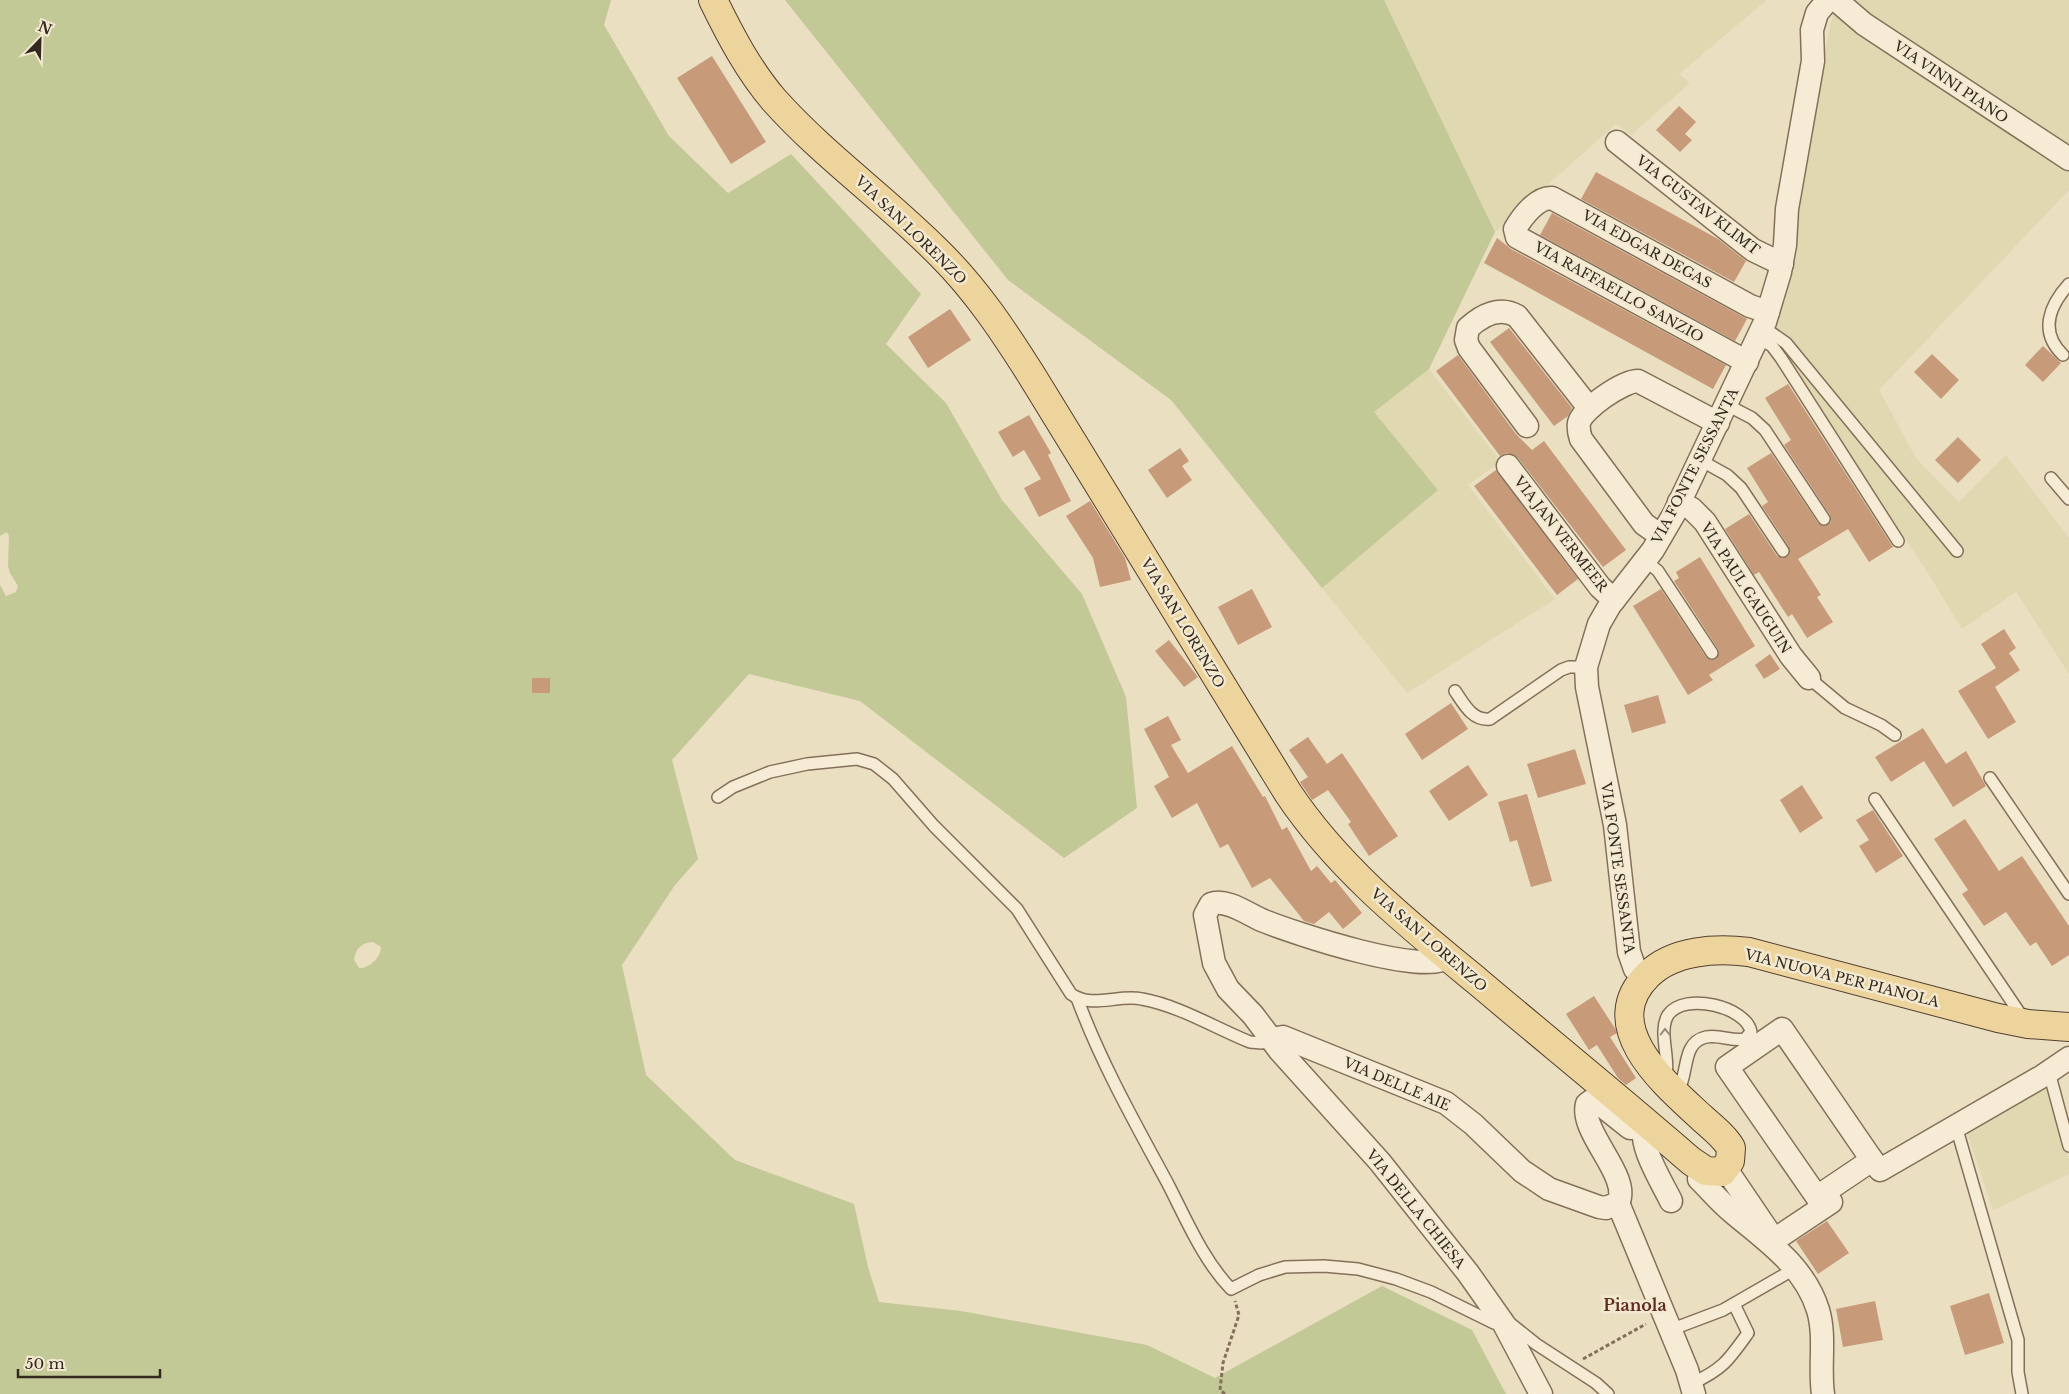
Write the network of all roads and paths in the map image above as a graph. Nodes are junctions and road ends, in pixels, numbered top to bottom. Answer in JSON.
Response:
{"nodes":[{"id":1,"x":713,"y":0,"type":"edge"},
{"id":2,"x":1836,"y":0,"type":"edge"},
{"id":3,"x":1816,"y":4,"type":"edge"},
{"id":4,"x":1617,"y":142,"type":"dead end"},
{"id":5,"x":2069,"y":159,"type":"edge"},
{"id":6,"x":1528,"y":211,"type":"joint"},
{"id":7,"x":1782,"y":264,"type":"junction"},
{"id":8,"x":2069,"y":284,"type":"edge"},
{"id":9,"x":1763,"y":326,"type":"junction"},
{"id":10,"x":2063,"y":355,"type":"dead end"},
{"id":11,"x":1747,"y":362,"type":"junction"},
{"id":12,"x":1589,"y":408,"type":"junction"},
{"id":13,"x":1722,"y":414,"type":"junction"},
{"id":14,"x":1527,"y":426,"type":"dead end"},
{"id":15,"x":1700,"y":460,"type":"junction"},
{"id":16,"x":1508,"y":466,"type":"dead end"},
{"id":17,"x":2051,"y":478,"type":"dead end"},
{"id":18,"x":2069,"y":499,"type":"edge"},
{"id":19,"x":1680,"y":502,"type":"junction"},
{"id":20,"x":1824,"y":519,"type":"dead end"},
{"id":21,"x":1661,"y":536,"type":"junction"},
{"id":22,"x":1898,"y":541,"type":"dead end"},
{"id":23,"x":1783,"y":551,"type":"dead end"},
{"id":24,"x":1957,"y":551,"type":"dead end"},
{"id":25,"x":1645,"y":560,"type":"junction"},
{"id":26,"x":1614,"y":600,"type":"junction"},
{"id":27,"x":1712,"y":653,"type":"dead end"},
{"id":28,"x":1586,"y":667,"type":"junction"},
{"id":29,"x":1809,"y":678,"type":"joint"},
{"id":30,"x":1455,"y":691,"type":"dead end"},
{"id":31,"x":1896,"y":735,"type":"dead end"},
{"id":32,"x":1990,"y":778,"type":"dead end"},
{"id":33,"x":718,"y":797,"type":"dead end"},
{"id":34,"x":1875,"y":800,"type":"dead end"},
{"id":35,"x":2069,"y":894,"type":"edge"},
{"id":36,"x":1449,"y":958,"type":"junction"},
{"id":37,"x":1644,"y":978,"type":"junction"},
{"id":38,"x":1077,"y":998,"type":"junction"},
{"id":39,"x":2028,"y":1024,"type":"junction"},
{"id":40,"x":2069,"y":1027,"type":"edge"},
{"id":41,"x":1271,"y":1039,"type":"junction"},
{"id":42,"x":1749,"y":1045,"type":"junction"},
{"id":43,"x":2069,"y":1058,"type":"edge"},
{"id":44,"x":2050,"y":1072,"type":"junction"},
{"id":45,"x":1670,"y":1087,"type":"junction"},
{"id":46,"x":1645,"y":1125,"type":"junction"},
{"id":47,"x":1956,"y":1126,"type":"junction"},
{"id":48,"x":2069,"y":1146,"type":"edge"},
{"id":49,"x":1872,"y":1160,"type":"junction"},
{"id":50,"x":1726,"y":1169,"type":"junction"},
{"id":51,"x":1699,"y":1179,"type":"dead end"},
{"id":52,"x":1671,"y":1200,"type":"dead end"},
{"id":53,"x":1618,"y":1202,"type":"junction"},
{"id":54,"x":1832,"y":1202,"type":"dead end"},
{"id":55,"x":1777,"y":1246,"type":"junction"},
{"id":56,"x":1796,"y":1268,"type":"junction"},
{"id":57,"x":1231,"y":1288,"type":"junction"},
{"id":58,"x":1734,"y":1304,"type":"junction"},
{"id":59,"x":1667,"y":1322,"type":"junction"},
{"id":60,"x":1504,"y":1324,"type":"junction"},
{"id":61,"x":1576,"y":1369,"type":"junction"},
{"id":62,"x":1692,"y":1389,"type":"edge"},
{"id":63,"x":1225,"y":1394,"type":"edge"},
{"id":64,"x":1541,"y":1394,"type":"edge"},
{"id":65,"x":1608,"y":1394,"type":"edge"},
{"id":66,"x":1823,"y":1394,"type":"edge"},
{"id":67,"x":2022,"y":1394,"type":"edge"}],
"edges":[{"from":1,"to":36,"type":"main road","name":"VIA SAN LORENZO"},
{"from":2,"to":5,"type":"street","name":"VIA VINNI PIANO"},
{"from":3,"to":7,"type":"street","name":"VIA FONTE SESSANTA"},
{"from":4,"to":7,"type":"street","name":"VIA GUSTAV KLIMT"},
{"from":6,"to":9,"type":"street","name":"VIA EDGAR DEGAS"},
{"from":6,"to":11,"type":"street","name":"VIA RAFFAELLO SANZIO"},
{"from":7,"to":9,"type":"street","name":"VIA FONTE SESSANTA"},
{"from":8,"to":10,"type":"lane"},
{"from":9,"to":11,"type":"street","name":"VIA FONTE SESSANTA"},
{"from":9,"to":22,"type":"lane"},
{"from":9,"to":24,"type":"lane"},
{"from":11,"to":13,"type":"street","name":"VIA FONTE SESSANTA"},
{"from":12,"to":13,"type":"street"},
{"from":12,"to":14,"type":"street"},
{"from":12,"to":21,"type":"street"},
{"from":13,"to":15,"type":"street","name":"VIA FONTE SESSANTA"},
{"from":13,"to":20,"type":"lane"},
{"from":15,"to":19,"type":"street","name":"VIA FONTE SESSANTA"},
{"from":15,"to":23,"type":"lane"},
{"from":16,"to":26,"type":"street","name":"VIA JAN VERMEER"},
{"from":17,"to":18,"type":"lane"},
{"from":19,"to":21,"type":"street","name":"VIA FONTE SESSANTA"},
{"from":19,"to":29,"type":"street","name":"VIA PAUL GAUGUIN"},
{"from":21,"to":25,"type":"street","name":"VIA FONTE SESSANTA"},
{"from":25,"to":26,"type":"street","name":"VIA FONTE SESSANTA"},
{"from":25,"to":27,"type":"lane"},
{"from":26,"to":28,"type":"street","name":"VIA FONTE SESSANTA"},
{"from":28,"to":30,"type":"lane"},
{"from":28,"to":37,"type":"street","name":"VIA FONTE SESSANTA"},
{"from":29,"to":31,"type":"lane"},
{"from":32,"to":35,"type":"lane"},
{"from":33,"to":38,"type":"lane"},
{"from":34,"to":39,"type":"lane"},
{"from":36,"to":41,"type":"street","name":"VIA DELLA CHIESA"},
{"from":36,"to":46,"type":"main road","name":"VIA SAN LORENZO"},
{"from":37,"to":39,"type":"main road","name":"VIA NUOVA PER PIANOLA"},
{"from":37,"to":45,"type":"main road","name":"VIA NUOVA PER PIANOLA"},
{"from":38,"to":41,"type":"lane"},
{"from":38,"to":57,"type":"lane"},
{"from":39,"to":40,"type":"main road","name":"VIA NUOVA PER PIANOLA"},
{"from":41,"to":53,"type":"street","name":"VIA DELLE AIE"},
{"from":41,"to":60,"type":"street","name":"VIA DELLA CHIESA"},
{"from":42,"to":45,"type":"lane"},
{"from":45,"to":42,"type":"lane","one_way":true},
{"from":42,"to":49,"type":"street"},
{"from":42,"to":49,"type":"street"},
{"from":43,"to":44,"type":"street"},
{"from":44,"to":47,"type":"street"},
{"from":44,"to":48,"type":"lane"},
{"from":45,"to":50,"type":"main road","name":"VIA NUOVA PER PIANOLA"},
{"from":46,"to":50,"type":"main road","name":"VIA SAN LORENZO"},
{"from":46,"to":52,"type":"street"},
{"from":46,"to":53,"type":"street"},
{"from":47,"to":49,"type":"street"},
{"from":47,"to":67,"type":"lane"},
{"from":50,"to":55,"type":"street"},
{"from":51,"to":55,"type":"street"},
{"from":53,"to":59,"type":"street"},
{"from":54,"to":55,"type":"street"},
{"from":55,"to":56,"type":"street"},
{"from":56,"to":58,"type":"lane"},
{"from":56,"to":66,"type":"street"},
{"from":57,"to":60,"type":"lane"},
{"from":57,"to":63,"type":"path"},
{"from":58,"to":59,"type":"lane"},
{"from":58,"to":62,"type":"lane"},
{"from":59,"to":61,"type":"path"},
{"from":59,"to":62,"type":"street"},
{"from":60,"to":61,"type":"lane"},
{"from":60,"to":64,"type":"street","name":"VIA DELLA CHIESA"},
{"from":61,"to":65,"type":"lane"}]}
